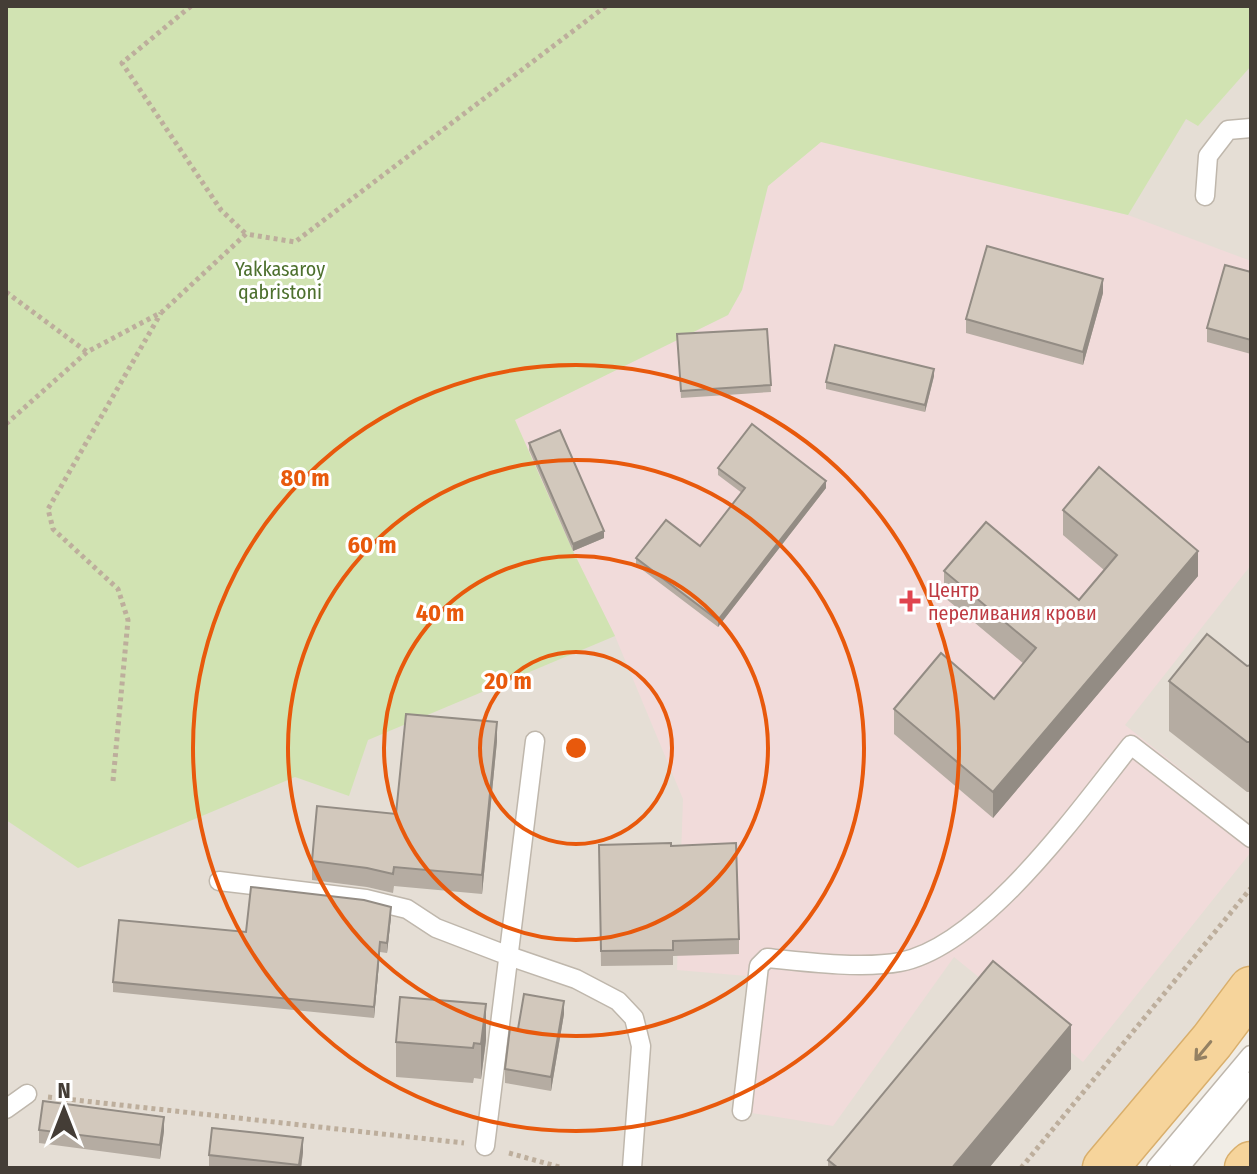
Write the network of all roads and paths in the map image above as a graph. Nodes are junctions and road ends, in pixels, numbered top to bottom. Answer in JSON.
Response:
{"nodes":[{"id":1,"x":191,"y":6,"type":"edge"},
{"id":2,"x":606,"y":6,"type":"edge"},
{"id":3,"x":1251,"y":128,"type":"edge"},
{"id":4,"x":1205,"y":196,"type":"dead end"},
{"id":5,"x":246,"y":234,"type":"junction"},
{"id":6,"x":6,"y":292,"type":"edge"},
{"id":7,"x":162,"y":312,"type":"junction"},
{"id":8,"x":87,"y":352,"type":"junction"},
{"id":9,"x":6,"y":424,"type":"edge"},
{"id":10,"x":535,"y":741,"type":"dead end"},
{"id":11,"x":113,"y":781,"type":"dead end"},
{"id":12,"x":1251,"y":838,"type":"edge"},
{"id":13,"x":219,"y":881,"type":"dead end"},
{"id":14,"x":1251,"y":888,"type":"edge"},
{"id":15,"x":509,"y":956,"type":"junction"},
{"id":16,"x":1251,"y":989,"type":"edge"},
{"id":17,"x":1251,"y":1055,"type":"edge"},
{"id":18,"x":1251,"y":1081,"type":"edge"},
{"id":19,"x":27,"y":1094,"type":"joint"},
{"id":20,"x":6,"y":1109,"type":"edge"},
{"id":21,"x":742,"y":1111,"type":"dead end"},
{"id":22,"x":485,"y":1146,"type":"junction"},
{"id":23,"x":563,"y":1168,"type":"edge"},
{"id":24,"x":632,"y":1168,"type":"edge"},
{"id":25,"x":1021,"y":1168,"type":"edge"},
{"id":26,"x":1105,"y":1168,"type":"edge"},
{"id":27,"x":1156,"y":1168,"type":"edge"},
{"id":28,"x":1179,"y":1168,"type":"edge"}],
"edges":[{"from":1,"to":5,"type":"path"},
{"from":2,"to":5,"type":"path"},
{"from":3,"to":4,"type":"lane"},
{"from":5,"to":7,"type":"path"},
{"from":6,"to":8,"type":"path"},
{"from":7,"to":8,"type":"path"},
{"from":7,"to":11,"type":"path"},
{"from":8,"to":9,"type":"path"},
{"from":10,"to":15,"type":"lane"},
{"from":12,"to":21,"type":"lane"},
{"from":13,"to":15,"type":"lane"},
{"from":14,"to":25,"type":"path"},
{"from":15,"to":22,"type":"lane"},
{"from":15,"to":24,"type":"lane"},
{"from":16,"to":26,"type":"main road","one_way":true},
{"from":17,"to":27,"type":"lane"},
{"from":18,"to":28,"type":"lane"},
{"from":19,"to":20,"type":"lane"},
{"from":19,"to":22,"type":"path"},
{"from":22,"to":23,"type":"path"}]}
